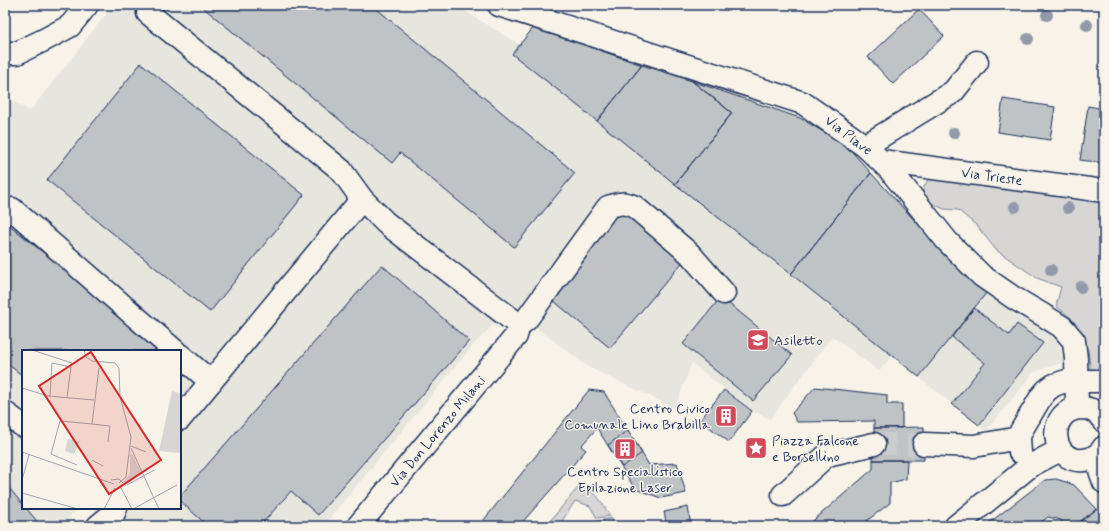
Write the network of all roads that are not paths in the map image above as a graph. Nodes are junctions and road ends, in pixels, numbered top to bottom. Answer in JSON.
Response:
{"nodes":[{"id":1,"x":87,"y":5,"type":"edge"},
{"id":2,"x":499,"y":5,"type":"edge"},
{"id":3,"x":148,"y":13,"type":"dead end"},
{"id":4,"x":5,"y":53,"type":"edge"},
{"id":5,"x":977,"y":62,"type":"dead end"},
{"id":6,"x":865,"y":146,"type":"junction"},
{"id":7,"x":881,"y":161,"type":"junction"},
{"id":8,"x":1104,"y":191,"type":"edge"},
{"id":9,"x":362,"y":199,"type":"junction"},
{"id":10,"x":5,"y":214,"type":"edge"},
{"id":11,"x":724,"y":293,"type":"dead end"},
{"id":12,"x":517,"y":330,"type":"junction"},
{"id":13,"x":174,"y":350,"type":"edge"},
{"id":14,"x":181,"y":356,"type":"edge"},
{"id":15,"x":1076,"y":380,"type":"junction"},
{"id":16,"x":1098,"y":381,"type":"dead end"},
{"id":17,"x":211,"y":382,"type":"junction"},
{"id":18,"x":1077,"y":408,"type":"junction"},
{"id":19,"x":5,"y":413,"type":"edge"},
{"id":20,"x":181,"y":418,"type":"edge"},
{"id":21,"x":1103,"y":419,"type":"edge"},
{"id":22,"x":22,"y":425,"type":"edge"},
{"id":23,"x":874,"y":444,"type":"tunnel mouth"},
{"id":24,"x":924,"y":444,"type":"tunnel mouth"},
{"id":25,"x":1060,"y":450,"type":"junction"},
{"id":26,"x":1100,"y":452,"type":"edge"},
{"id":27,"x":1104,"y":482,"type":"edge"},
{"id":28,"x":783,"y":495,"type":"dead end"},
{"id":29,"x":116,"y":509,"type":"edge"},
{"id":30,"x":99,"y":525,"type":"edge"},
{"id":31,"x":358,"y":526,"type":"edge"},
{"id":32,"x":956,"y":526,"type":"edge"}],
"edges":[{"from":1,"to":4,"type":"street"},
{"from":2,"to":6,"type":"street","name":"Via Piave"},
{"from":3,"to":9,"type":"street"},
{"from":5,"to":6,"type":"street"},
{"from":6,"to":7,"type":"street","name":"Via Piave"},
{"from":7,"to":8,"type":"street","name":"Via Trieste"},
{"from":7,"to":15,"type":"street","name":"Via Piave"},
{"from":9,"to":12,"type":"street"},
{"from":9,"to":17,"type":"street"},
{"from":10,"to":13,"type":"street"},
{"from":11,"to":12,"type":"street","name":"Via Don Lorenzo Milani"},
{"from":12,"to":31,"type":"street","name":"Via Don Lorenzo Milani"},
{"from":14,"to":17,"type":"street"},
{"from":15,"to":16,"type":"street"},
{"from":15,"to":18,"type":"street","name":"Via Piave"},
{"from":15,"to":24,"type":"street"},
{"from":17,"to":20,"type":"street"},
{"from":18,"to":21,"type":"street"},
{"from":18,"to":25,"type":"street"},
{"from":19,"to":22,"type":"street"},
{"from":23,"to":28,"type":"street"},
{"from":25,"to":26,"type":"street"},
{"from":25,"to":32,"type":"street"},
{"from":26,"to":27,"type":"street"},
{"from":29,"to":30,"type":"street"}]}
